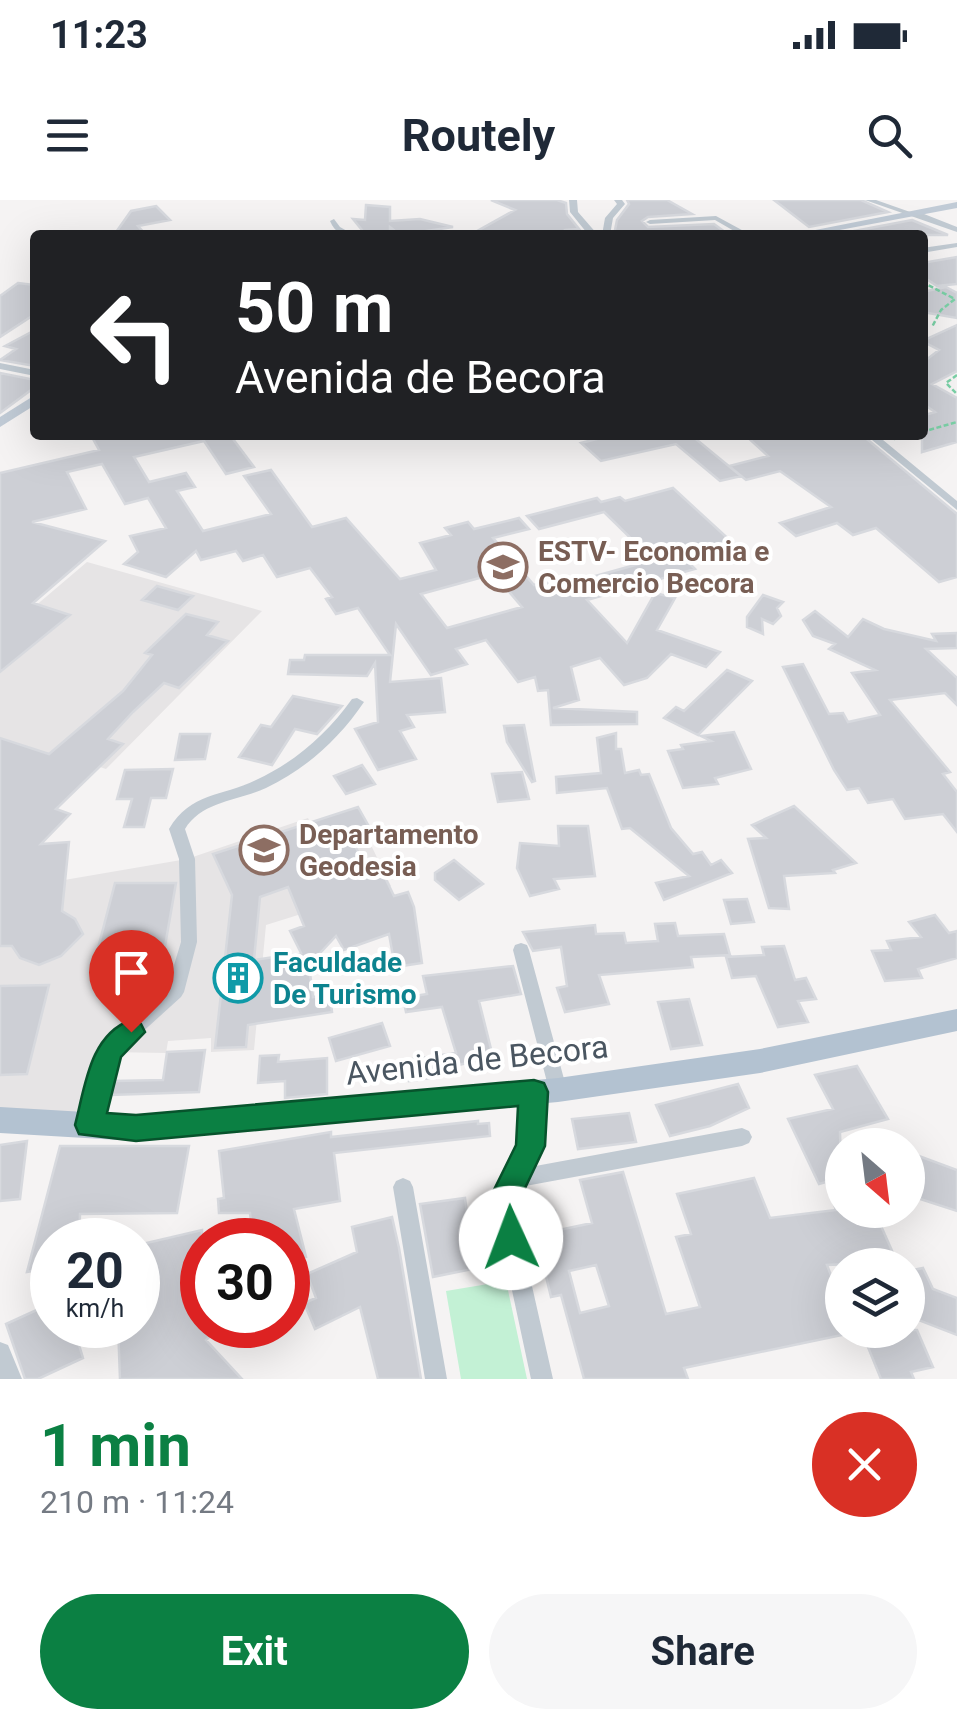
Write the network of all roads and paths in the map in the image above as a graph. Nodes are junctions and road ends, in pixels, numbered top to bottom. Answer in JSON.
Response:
{"nodes":[{"id":1,"x":573,"y":200,"type":"edge"},
{"id":2,"x":618,"y":200,"type":"edge"},
{"id":3,"x":870,"y":200,"type":"edge"},
{"id":4,"x":957,"y":205,"type":"edge"},
{"id":5,"x":913,"y":215,"type":"junction"},
{"id":6,"x":334,"y":222,"type":"dead end"},
{"id":7,"x":650,"y":222,"type":"dead end"},
{"id":8,"x":341,"y":230,"type":"edge"},
{"id":9,"x":589,"y":230,"type":"edge"},
{"id":10,"x":607,"y":230,"type":"edge"},
{"id":11,"x":738,"y":230,"type":"edge"},
{"id":12,"x":824,"y":230,"type":"edge"},
{"id":13,"x":957,"y":230,"type":"edge"},
{"id":14,"x":957,"y":245,"type":"edge"},
{"id":15,"x":928,"y":251,"type":"edge"},
{"id":16,"x":928,"y":285,"type":"edge"},
{"id":17,"x":956,"y":298,"type":"edge"},
{"id":18,"x":932,"y":326,"type":"dead end"},
{"id":19,"x":0,"y":365,"type":"edge"},
{"id":20,"x":30,"y":371,"type":"edge"},
{"id":21,"x":957,"y":374,"type":"edge"},
{"id":22,"x":957,"y":394,"type":"edge"},
{"id":23,"x":30,"y":403,"type":"edge"},
{"id":24,"x":957,"y":422,"type":"edge"},
{"id":25,"x":0,"y":423,"type":"edge"},
{"id":26,"x":928,"y":430,"type":"edge"},
{"id":27,"x":878,"y":440,"type":"edge"},
{"id":28,"x":957,"y":507,"type":"edge"},
{"id":29,"x":357,"y":702,"type":"dead end"},
{"id":30,"x":521,"y":950,"type":"dead end"},
{"id":31,"x":957,"y":1020,"type":"edge"},
{"id":32,"x":546,"y":1091,"type":"junction"},
{"id":33,"x":0,"y":1120,"type":"edge"},
{"id":34,"x":89,"y":1125,"type":"junction"},
{"id":35,"x":742,"y":1137,"type":"dead end"},
{"id":36,"x":514,"y":1179,"type":"junction"},
{"id":37,"x":403,"y":1187,"type":"dead end"},
{"id":38,"x":0,"y":1354,"type":"edge"},
{"id":39,"x":11,"y":1379,"type":"edge"},
{"id":40,"x":436,"y":1379,"type":"edge"},
{"id":41,"x":542,"y":1379,"type":"edge"}],
"edges":[{"from":1,"to":9,"type":"street"},
{"from":2,"to":10,"type":"street"},
{"from":3,"to":5,"type":"street"},
{"from":4,"to":5,"type":"street"},
{"from":5,"to":12,"type":"street"},
{"from":5,"to":13,"type":"street"},
{"from":6,"to":8,"type":"street"},
{"from":7,"to":11,"type":"street"},
{"from":14,"to":15,"type":"street"},
{"from":16,"to":17,"type":"path"},
{"from":17,"to":18,"type":"path"},
{"from":19,"to":20,"type":"street"},
{"from":21,"to":22,"type":"path"},
{"from":23,"to":25,"type":"street"},
{"from":24,"to":26,"type":"path"},
{"from":27,"to":28,"type":"street"},
{"from":29,"to":34,"type":"street"},
{"from":30,"to":32,"type":"street"},
{"from":31,"to":32,"type":"main road","name":"Avenida de Becora"},
{"from":32,"to":34,"type":"main road","name":"Avenida de Becora"},
{"from":32,"to":36,"type":"street"},
{"from":33,"to":34,"type":"main road","name":"Avenida de Becora"},
{"from":35,"to":36,"type":"street"},
{"from":36,"to":41,"type":"street"},
{"from":37,"to":40,"type":"street"},
{"from":38,"to":39,"type":"street"}]}
